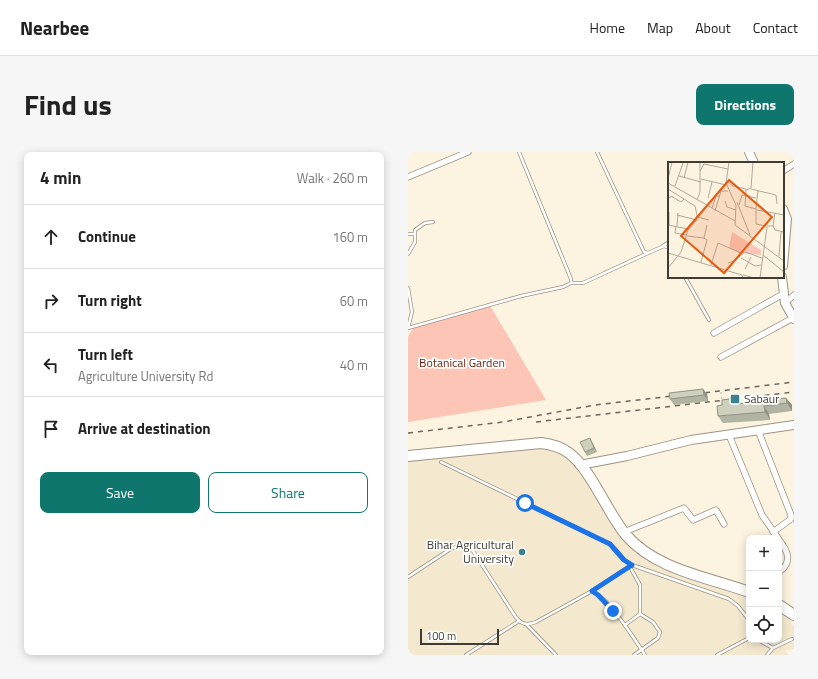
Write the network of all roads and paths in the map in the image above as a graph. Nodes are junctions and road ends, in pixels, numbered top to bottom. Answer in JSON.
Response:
{"nodes":[{"id":1,"x":468,"y":152,"type":"edge"},
{"id":2,"x":519,"y":152,"type":"edge"},
{"id":3,"x":597,"y":152,"type":"edge"},
{"id":4,"x":749,"y":152,"type":"edge"},
{"id":5,"x":754,"y":162,"type":"edge"},
{"id":6,"x":794,"y":164,"type":"edge"},
{"id":7,"x":784,"y":170,"type":"edge"},
{"id":8,"x":408,"y":177,"type":"edge"},
{"id":9,"x":790,"y":217,"type":"edge"},
{"id":10,"x":433,"y":222,"type":"dead end"},
{"id":11,"x":408,"y":234,"type":"edge"},
{"id":12,"x":414,"y":234,"type":"junction"},
{"id":13,"x":668,"y":243,"type":"edge"},
{"id":14,"x":668,"y":246,"type":"edge"},
{"id":15,"x":662,"y":247,"type":"junction"},
{"id":16,"x":648,"y":253,"type":"junction"},
{"id":17,"x":408,"y":254,"type":"edge"},
{"id":18,"x":784,"y":259,"type":"edge"},
{"id":19,"x":686,"y":278,"type":"edge"},
{"id":20,"x":782,"y":278,"type":"edge"},
{"id":21,"x":570,"y":283,"type":"junction"},
{"id":22,"x":408,"y":288,"type":"edge"},
{"id":23,"x":782,"y":294,"type":"junction"},
{"id":24,"x":794,"y":296,"type":"edge"},
{"id":25,"x":785,"y":303,"type":"junction"},
{"id":26,"x":793,"y":319,"type":"edge"},
{"id":27,"x":709,"y":320,"type":"dead end"},
{"id":28,"x":408,"y":328,"type":"edge"},
{"id":29,"x":714,"y":333,"type":"dead end"},
{"id":30,"x":721,"y":357,"type":"dead end"},
{"id":31,"x":721,"y":392,"type":"dead end"},
{"id":32,"x":723,"y":406,"type":"edge"},
{"id":33,"x":794,"y":425,"type":"edge"},
{"id":34,"x":758,"y":430,"type":"junction"},
{"id":35,"x":729,"y":435,"type":"junction"},
{"id":36,"x":408,"y":456,"type":"edge"},
{"id":37,"x":441,"y":462,"type":"dead end"},
{"id":38,"x":580,"y":465,"type":"junction"},
{"id":39,"x":724,"y":524,"type":"dead end"},
{"id":40,"x":624,"y":532,"type":"junction"},
{"id":41,"x":774,"y":532,"type":"junction"},
{"id":42,"x":776,"y":535,"type":"edge"},
{"id":43,"x":782,"y":544,"type":"edge"},
{"id":44,"x":631,"y":566,"type":"junction"},
{"id":45,"x":782,"y":569,"type":"edge"},
{"id":46,"x":408,"y":577,"type":"edge"},
{"id":47,"x":592,"y":591,"type":"junction"},
{"id":48,"x":746,"y":591,"type":"edge"},
{"id":49,"x":782,"y":606,"type":"edge"},
{"id":50,"x":792,"y":611,"type":"edge"},
{"id":51,"x":640,"y":614,"type":"junction"},
{"id":52,"x":746,"y":616,"type":"edge"},
{"id":53,"x":519,"y":621,"type":"junction"},
{"id":54,"x":526,"y":624,"type":"junction"},
{"id":55,"x":625,"y":625,"type":"junction"},
{"id":56,"x":792,"y":639,"type":"dead end"},
{"id":57,"x":746,"y":640,"type":"edge"},
{"id":58,"x":764,"y":643,"type":"edge"},
{"id":59,"x":773,"y":648,"type":"junction"},
{"id":60,"x":642,"y":650,"type":"junction"},
{"id":61,"x":723,"y":654,"type":"edge"},
{"id":62,"x":466,"y":655,"type":"edge"},
{"id":63,"x":556,"y":655,"type":"edge"},
{"id":64,"x":634,"y":655,"type":"edge"},
{"id":65,"x":645,"y":655,"type":"edge"},
{"id":66,"x":717,"y":655,"type":"edge"},
{"id":67,"x":767,"y":655,"type":"edge"}],
"edges":[{"from":1,"to":8,"type":"street"},
{"from":2,"to":21,"type":"lane"},
{"from":3,"to":16,"type":"lane"},
{"from":4,"to":5,"type":"street"},
{"from":6,"to":7,"type":"street"},
{"from":9,"to":18,"type":"street"},
{"from":10,"to":12,"type":"lane"},
{"from":11,"to":12,"type":"lane"},
{"from":12,"to":17,"type":"lane"},
{"from":13,"to":15,"type":"lane"},
{"from":14,"to":15,"type":"lane"},
{"from":15,"to":16,"type":"lane"},
{"from":16,"to":21,"type":"lane"},
{"from":19,"to":27,"type":"lane"},
{"from":20,"to":23,"type":"street"},
{"from":21,"to":28,"type":"lane"},
{"from":22,"to":28,"type":"lane"},
{"from":23,"to":25,"type":"street"},
{"from":23,"to":29,"type":"street"},
{"from":24,"to":25,"type":"street"},
{"from":25,"to":26,"type":"street"},
{"from":26,"to":30,"type":"street"},
{"from":31,"to":32,"type":"path","bridge":true},
{"from":33,"to":34,"type":"street"},
{"from":34,"to":35,"type":"street"},
{"from":34,"to":41,"type":"street"},
{"from":35,"to":38,"type":"street"},
{"from":35,"to":41,"type":"street"},
{"from":36,"to":38,"type":"highway"},
{"from":37,"to":44,"type":"lane"},
{"from":38,"to":40,"type":"highway"},
{"from":39,"to":40,"type":"street"},
{"from":40,"to":48,"type":"highway"},
{"from":41,"to":42,"type":"street"},
{"from":43,"to":45,"type":"street"},
{"from":44,"to":47,"type":"lane"},
{"from":44,"to":51,"type":"lane"},
{"from":44,"to":52,"type":"lane"},
{"from":46,"to":53,"type":"lane"},
{"from":47,"to":54,"type":"lane"},
{"from":47,"to":55,"type":"lane"},
{"from":49,"to":50,"type":"highway"},
{"from":51,"to":55,"type":"lane"},
{"from":51,"to":60,"type":"lane"},
{"from":53,"to":54,"type":"lane"},
{"from":53,"to":62,"type":"lane"},
{"from":54,"to":63,"type":"lane"},
{"from":55,"to":60,"type":"lane"},
{"from":56,"to":59,"type":"lane"},
{"from":57,"to":61,"type":"lane"},
{"from":58,"to":59,"type":"lane"},
{"from":59,"to":67,"type":"lane"},
{"from":60,"to":64,"type":"lane"},
{"from":60,"to":65,"type":"lane"},
{"from":61,"to":66,"type":"lane"}]}
